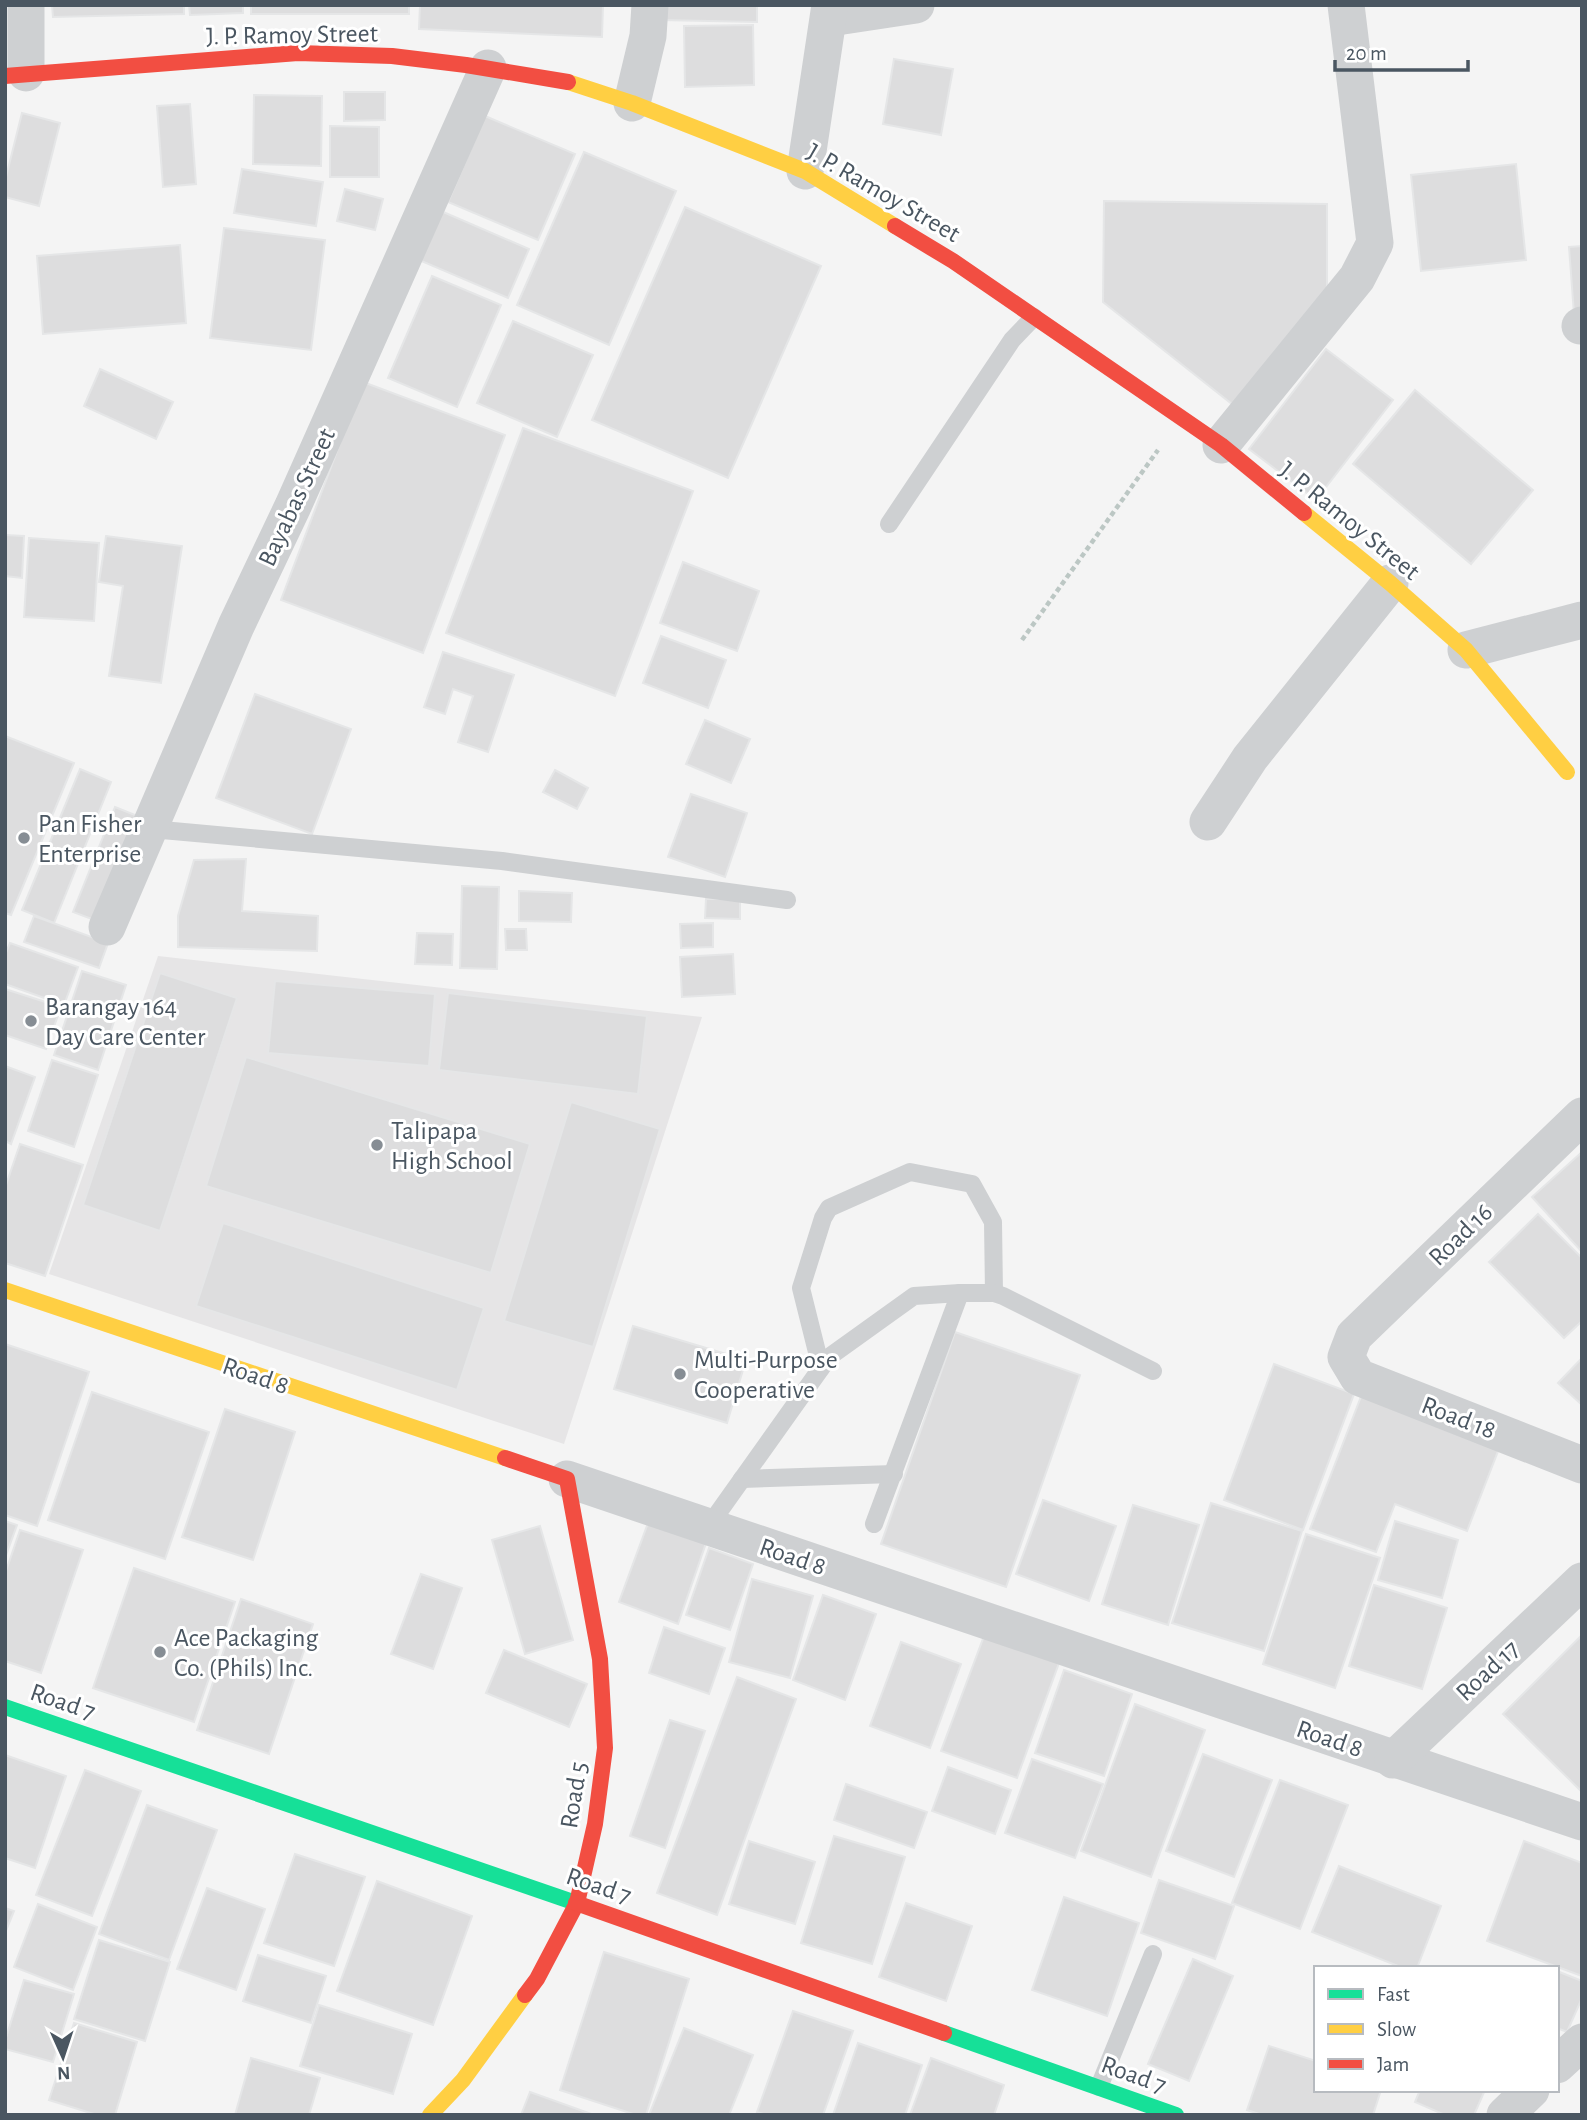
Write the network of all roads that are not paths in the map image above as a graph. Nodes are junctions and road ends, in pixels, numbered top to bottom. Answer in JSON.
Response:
{"nodes":[{"id":1,"x":26,"y":5,"type":"edge"},
{"id":2,"x":650,"y":5,"type":"edge"},
{"id":3,"x":916,"y":5,"type":"edge"},
{"id":4,"x":1346,"y":5,"type":"edge"},
{"id":5,"x":830,"y":12,"type":"edge"},
{"id":6,"x":488,"y":68,"type":"junction"},
{"id":7,"x":16,"y":75,"type":"edge"},
{"id":8,"x":632,"y":103,"type":"junction"},
{"id":9,"x":805,"y":171,"type":"junction"},
{"id":10,"x":1034,"y":317,"type":"junction"},
{"id":11,"x":1221,"y":446,"type":"junction"},
{"id":12,"x":889,"y":524,"type":"dead end"},
{"id":13,"x":1390,"y":583,"type":"junction"},
{"id":14,"x":1582,"y":620,"type":"edge"},
{"id":15,"x":1466,"y":650,"type":"junction"},
{"id":16,"x":1567,"y":772,"type":"dead end"},
{"id":17,"x":1208,"y":822,"type":"dead end"},
{"id":18,"x":151,"y":829,"type":"junction"},
{"id":19,"x":787,"y":900,"type":"dead end"},
{"id":20,"x":107,"y":928,"type":"dead end"},
{"id":21,"x":1582,"y":1116,"type":"edge"},
{"id":22,"x":5,"y":1290,"type":"edge"},
{"id":23,"x":960,"y":1293,"type":"junction"},
{"id":24,"x":994,"y":1293,"type":"junction"},
{"id":25,"x":1346,"y":1357,"type":"joint"},
{"id":26,"x":821,"y":1368,"type":"junction"},
{"id":27,"x":1153,"y":1371,"type":"dead end"},
{"id":28,"x":1582,"y":1465,"type":"edge"},
{"id":29,"x":894,"y":1474,"type":"junction"},
{"id":30,"x":567,"y":1479,"type":"junction"},
{"id":31,"x":742,"y":1479,"type":"junction"},
{"id":32,"x":874,"y":1524,"type":"dead end"},
{"id":33,"x":708,"y":1527,"type":"junction"},
{"id":34,"x":1582,"y":1581,"type":"edge"},
{"id":35,"x":5,"y":1707,"type":"edge"},
{"id":36,"x":1393,"y":1760,"type":"junction"},
{"id":37,"x":1582,"y":1822,"type":"edge"},
{"id":38,"x":577,"y":1903,"type":"junction"},
{"id":39,"x":1153,"y":1954,"type":"dead end"},
{"id":40,"x":1582,"y":2042,"type":"edge"},
{"id":41,"x":1559,"y":2063,"type":"edge"},
{"id":42,"x":1099,"y":2087,"type":"junction"},
{"id":43,"x":1529,"y":2092,"type":"edge"},
{"id":44,"x":430,"y":2115,"type":"edge"},
{"id":45,"x":1176,"y":2115,"type":"edge"},
{"id":46,"x":1505,"y":2115,"type":"edge"}],
"edges":[{"from":1,"to":7,"type":"street"},
{"from":2,"to":8,"type":"street"},
{"from":3,"to":5,"type":"street"},
{"from":4,"to":11,"type":"street"},
{"from":5,"to":9,"type":"street"},
{"from":6,"to":7,"type":"street","name":"J. P. Ramoy Street"},
{"from":6,"to":8,"type":"street","name":"J. P. Ramoy Street"},
{"from":6,"to":18,"type":"street","name":"Bayabas Street"},
{"from":8,"to":9,"type":"street","name":"J. P. Ramoy Street"},
{"from":9,"to":10,"type":"street","name":"J. P. Ramoy Street"},
{"from":10,"to":11,"type":"street","name":"J. P. Ramoy Street"},
{"from":10,"to":12,"type":"lane"},
{"from":11,"to":13,"type":"street","name":"J. P. Ramoy Street"},
{"from":13,"to":15,"type":"street","name":"J. P. Ramoy Street"},
{"from":13,"to":17,"type":"street"},
{"from":14,"to":15,"type":"street"},
{"from":15,"to":16,"type":"street","name":"J. P. Ramoy Street"},
{"from":18,"to":19,"type":"lane"},
{"from":18,"to":20,"type":"street","name":"Bayabas Street"},
{"from":21,"to":25,"type":"street","name":"Road 16"},
{"from":22,"to":30,"type":"street","name":"Road 8"},
{"from":23,"to":24,"type":"lane"},
{"from":23,"to":26,"type":"lane"},
{"from":23,"to":29,"type":"lane"},
{"from":24,"to":26,"type":"lane"},
{"from":24,"to":27,"type":"lane"},
{"from":25,"to":28,"type":"street","name":"Road 18"},
{"from":26,"to":31,"type":"lane"},
{"from":29,"to":31,"type":"lane"},
{"from":29,"to":32,"type":"lane"},
{"from":30,"to":33,"type":"street","name":"Road 8"},
{"from":30,"to":38,"type":"street","name":"Road 5"},
{"from":31,"to":33,"type":"lane"},
{"from":33,"to":36,"type":"street","name":"Road 8"},
{"from":34,"to":36,"type":"street","name":"Road 17"},
{"from":35,"to":38,"type":"street","name":"Road 7"},
{"from":36,"to":37,"type":"street","name":"Road 8"},
{"from":38,"to":42,"type":"street","name":"Road 7"},
{"from":38,"to":44,"type":"street","name":"Road 5"},
{"from":39,"to":42,"type":"lane"},
{"from":40,"to":41,"type":"street"},
{"from":42,"to":45,"type":"street","name":"Road 7"},
{"from":43,"to":46,"type":"street"}]}
